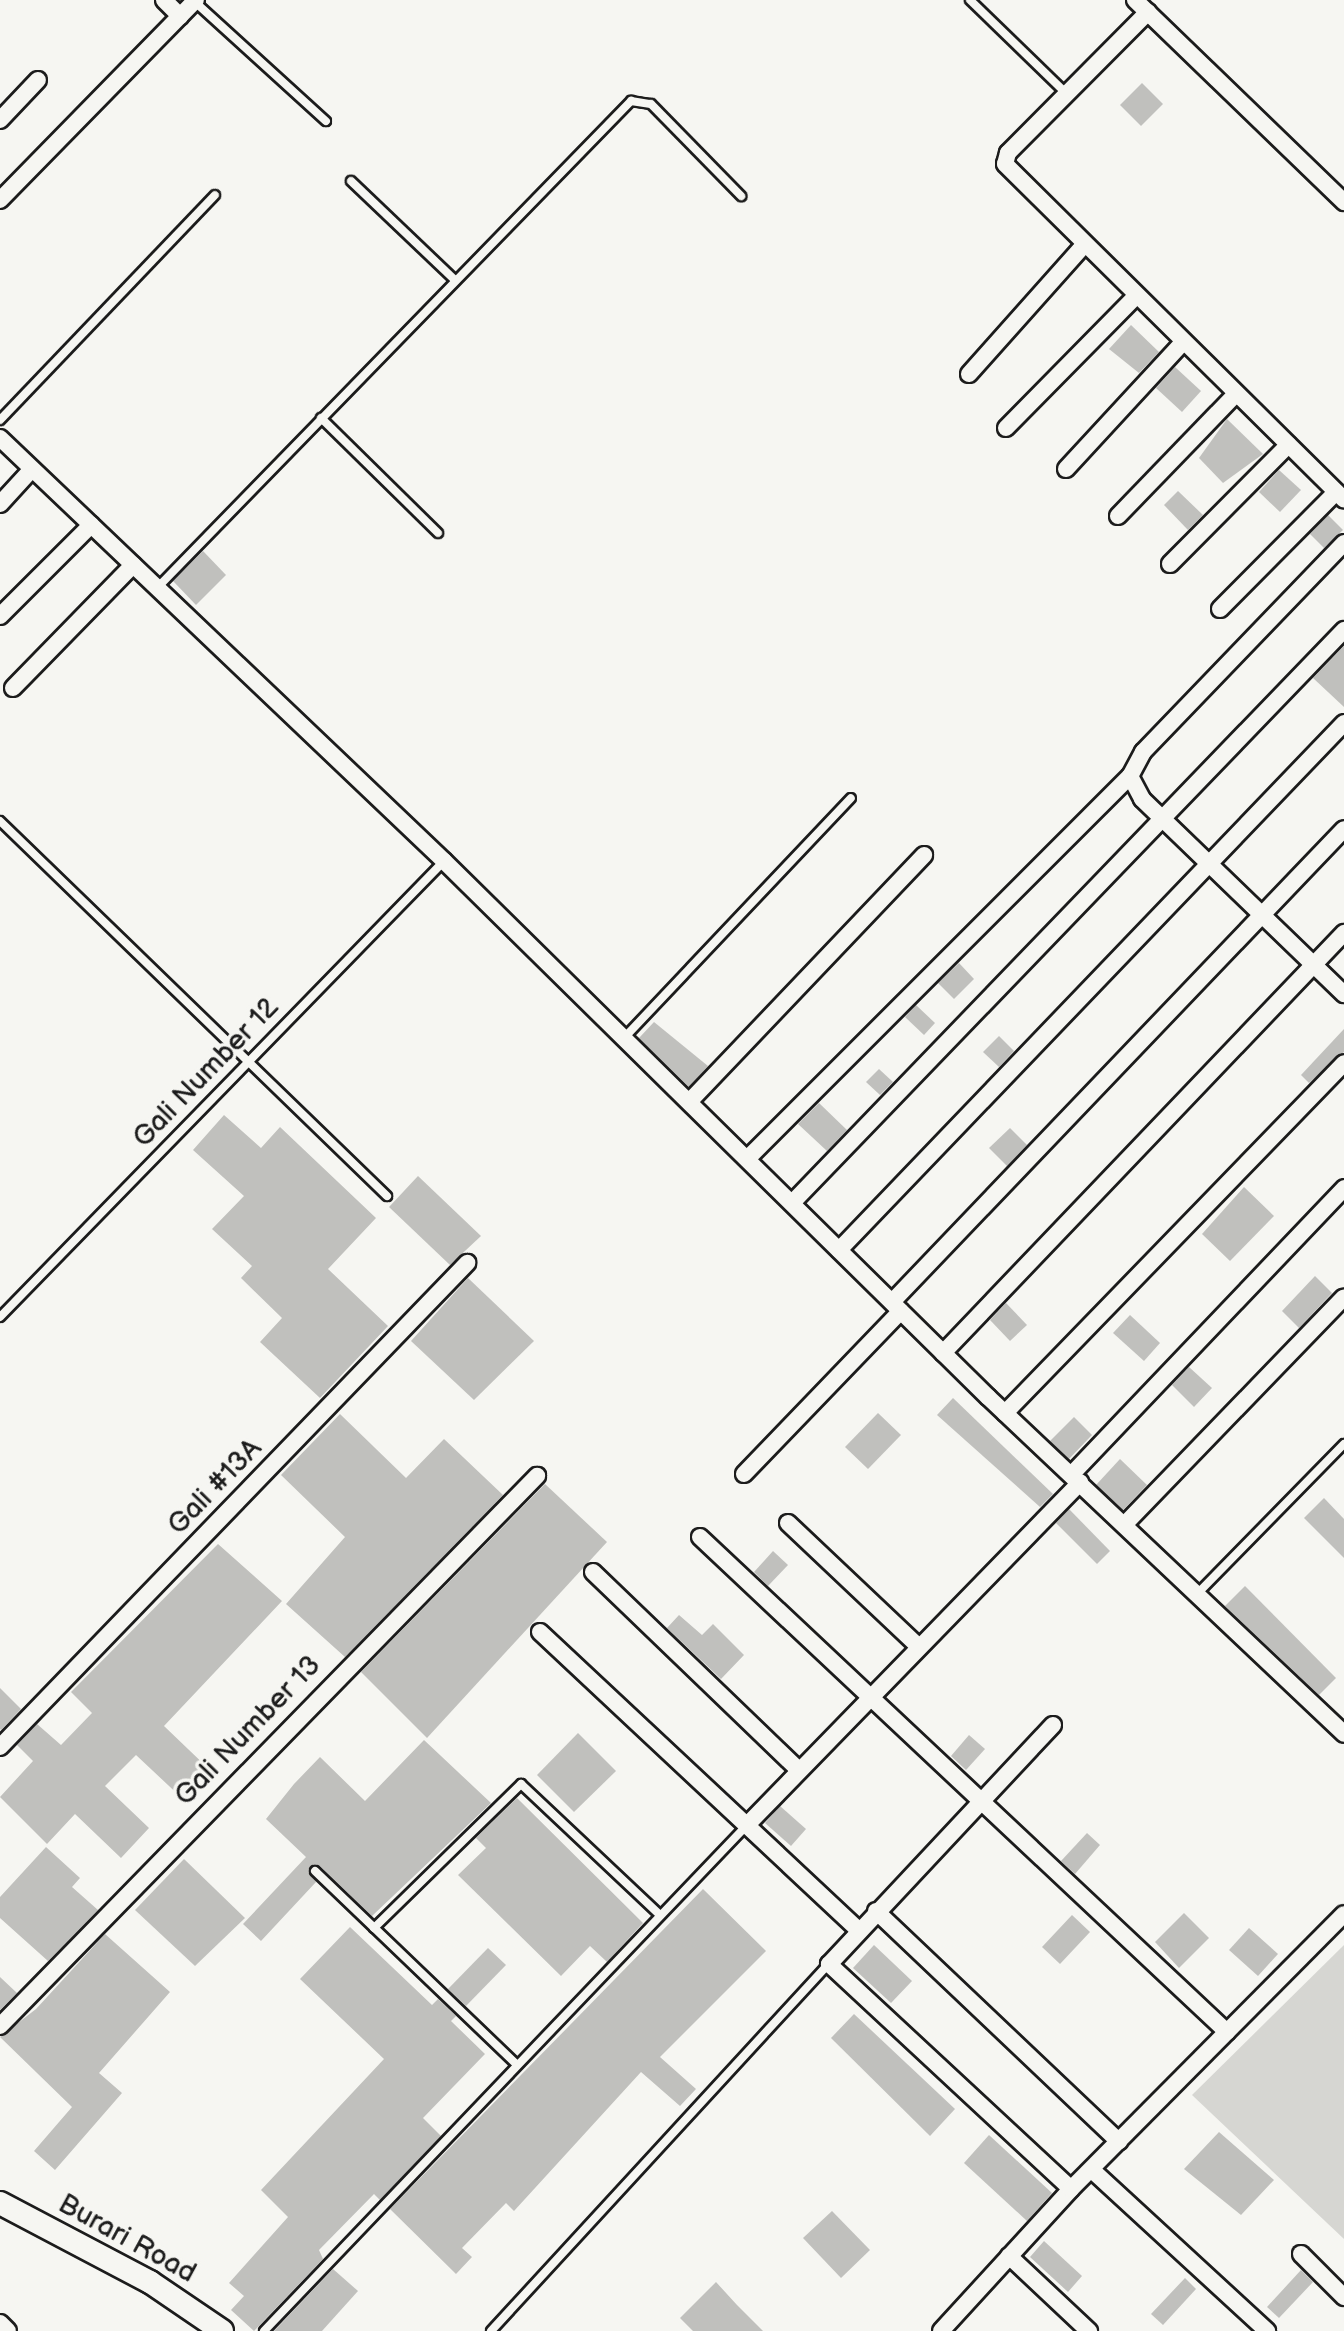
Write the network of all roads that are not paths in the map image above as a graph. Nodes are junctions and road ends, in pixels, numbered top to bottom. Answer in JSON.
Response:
{"nodes":[{"id":1,"x":164,"y":0,"type":"edge"},
{"id":2,"x":970,"y":0,"type":"edge"},
{"id":3,"x":1135,"y":0,"type":"edge"},
{"id":4,"x":195,"y":1,"type":"edge"},
{"id":5,"x":1148,"y":12,"type":"junction"},
{"id":6,"x":180,"y":16,"type":"junction"},
{"id":7,"x":38,"y":80,"type":"dead end"},
{"id":8,"x":1066,"y":93,"type":"junction"},
{"id":9,"x":0,"y":120,"type":"edge"},
{"id":10,"x":326,"y":121,"type":"dead end"},
{"id":11,"x":351,"y":181,"type":"dead end"},
{"id":12,"x":215,"y":195,"type":"dead end"},
{"id":13,"x":741,"y":196,"type":"dead end"},
{"id":14,"x":0,"y":200,"type":"edge"},
{"id":15,"x":1344,"y":202,"type":"edge"},
{"id":16,"x":1083,"y":246,"type":"junction"},
{"id":17,"x":455,"y":280,"type":"junction"},
{"id":18,"x":1135,"y":297,"type":"junction"},
{"id":19,"x":1183,"y":342,"type":"junction"},
{"id":20,"x":969,"y":374,"type":"dead end"},
{"id":21,"x":1236,"y":394,"type":"junction"},
{"id":22,"x":321,"y":418,"type":"junction"},
{"id":23,"x":0,"y":420,"type":"edge"},
{"id":24,"x":1006,"y":428,"type":"dead end"},
{"id":25,"x":0,"y":438,"type":"edge"},
{"id":26,"x":1288,"y":445,"type":"junction"},
{"id":27,"x":32,"y":469,"type":"junction"},
{"id":28,"x":1066,"y":469,"type":"dead end"},
{"id":29,"x":1340,"y":495,"type":"edge"},
{"id":30,"x":0,"y":504,"type":"edge"},
{"id":31,"x":1118,"y":516,"type":"dead end"},
{"id":32,"x":91,"y":525,"type":"junction"},
{"id":33,"x":438,"y":533,"type":"dead end"},
{"id":34,"x":1344,"y":543,"type":"edge"},
{"id":35,"x":1170,"y":564,"type":"dead end"},
{"id":36,"x":133,"y":565,"type":"junction"},
{"id":37,"x":157,"y":588,"type":"junction"},
{"id":38,"x":1220,"y":609,"type":"dead end"},
{"id":39,"x":0,"y":616,"type":"edge"},
{"id":40,"x":1344,"y":630,"type":"edge"},
{"id":41,"x":13,"y":688,"type":"dead end"},
{"id":42,"x":1344,"y":723,"type":"edge"},
{"id":43,"x":1130,"y":776,"type":"junction"},
{"id":44,"x":851,"y":798,"type":"dead end"},
{"id":45,"x":1162,"y":819,"type":"junction"},
{"id":46,"x":0,"y":821,"type":"edge"},
{"id":47,"x":1344,"y":829,"type":"edge"},
{"id":48,"x":924,"y":855,"type":"dead end"},
{"id":49,"x":444,"y":861,"type":"junction"},
{"id":50,"x":1209,"y":864,"type":"junction"},
{"id":51,"x":1262,"y":915,"type":"junction"},
{"id":52,"x":1344,"y":933,"type":"edge"},
{"id":53,"x":1314,"y":965,"type":"junction"},
{"id":54,"x":1344,"y":994,"type":"edge"},
{"id":55,"x":623,"y":1038,"type":"junction"},
{"id":56,"x":249,"y":1062,"type":"junction"},
{"id":57,"x":1344,"y":1063,"type":"edge"},
{"id":58,"x":689,"y":1102,"type":"junction"},
{"id":59,"x":747,"y":1159,"type":"junction"},
{"id":60,"x":1344,"y":1188,"type":"edge"},
{"id":61,"x":387,"y":1196,"type":"dead end"},
{"id":62,"x":792,"y":1203,"type":"junction"},
{"id":63,"x":839,"y":1250,"type":"junction"},
{"id":64,"x":467,"y":1263,"type":"dead end"},
{"id":65,"x":1344,"y":1297,"type":"edge"},
{"id":66,"x":896,"y":1306,"type":"junction"},
{"id":67,"x":0,"y":1317,"type":"edge"},
{"id":68,"x":943,"y":1353,"type":"junction"},
{"id":69,"x":1005,"y":1413,"type":"junction"},
{"id":70,"x":1344,"y":1444,"type":"edge"},
{"id":71,"x":744,"y":1474,"type":"dead end"},
{"id":72,"x":537,"y":1476,"type":"dead end"},
{"id":73,"x":1076,"y":1478,"type":"junction"},
{"id":74,"x":788,"y":1523,"type":"dead end"},
{"id":75,"x":1125,"y":1524,"type":"junction"},
{"id":76,"x":700,"y":1537,"type":"dead end"},
{"id":77,"x":593,"y":1572,"type":"dead end"},
{"id":78,"x":1197,"y":1594,"type":"junction"},
{"id":79,"x":540,"y":1632,"type":"dead end"},
{"id":80,"x":918,"y":1646,"type":"junction"},
{"id":81,"x":869,"y":1697,"type":"junction"},
{"id":82,"x":1053,"y":1725,"type":"dead end"},
{"id":83,"x":1344,"y":1734,"type":"edge"},
{"id":84,"x":0,"y":1747,"type":"edge"},
{"id":85,"x":799,"y":1770,"type":"junction"},
{"id":86,"x":981,"y":1801,"type":"junction"},
{"id":87,"x":747,"y":1825,"type":"junction"},
{"id":88,"x":315,"y":1871,"type":"dead end"},
{"id":89,"x":876,"y":1911,"type":"junction"},
{"id":90,"x":1344,"y":1914,"type":"edge"},
{"id":91,"x":660,"y":1915,"type":"junction"},
{"id":92,"x":374,"y":1928,"type":"junction"},
{"id":93,"x":859,"y":1930,"type":"junction"},
{"id":94,"x":829,"y":1964,"type":"junction"},
{"id":95,"x":0,"y":2026,"type":"edge"},
{"id":96,"x":1227,"y":2032,"type":"junction"},
{"id":97,"x":517,"y":2065,"type":"junction"},
{"id":98,"x":1119,"y":2142,"type":"junction"},
{"id":99,"x":1092,"y":2170,"type":"junction"},
{"id":100,"x":1071,"y":2189,"type":"junction"},
{"id":101,"x":3,"y":2209,"type":"edge"},
{"id":102,"x":1301,"y":2254,"type":"dead end"},
{"id":103,"x":1009,"y":2256,"type":"junction"},
{"id":104,"x":1344,"y":2297,"type":"edge"},
{"id":105,"x":0,"y":2323,"type":"edge"},
{"id":106,"x":8,"y":2331,"type":"edge"},
{"id":107,"x":222,"y":2331,"type":"edge"},
{"id":108,"x":264,"y":2331,"type":"edge"},
{"id":109,"x":491,"y":2331,"type":"edge"},
{"id":110,"x":941,"y":2331,"type":"edge"},
{"id":111,"x":1089,"y":2331,"type":"edge"},
{"id":112,"x":1267,"y":2331,"type":"edge"}],
"edges":[{"from":1,"to":6,"type":"street"},
{"from":2,"to":8,"type":"lane"},
{"from":3,"to":5,"type":"street"},
{"from":4,"to":6,"type":"street"},
{"from":4,"to":10,"type":"lane"},
{"from":5,"to":8,"type":"street"},
{"from":5,"to":15,"type":"street"},
{"from":6,"to":14,"type":"street"},
{"from":7,"to":9,"type":"street"},
{"from":8,"to":16,"type":"street"},
{"from":11,"to":17,"type":"lane"},
{"from":12,"to":23,"type":"lane"},
{"from":13,"to":17,"type":"lane"},
{"from":16,"to":18,"type":"street"},
{"from":16,"to":20,"type":"street"},
{"from":17,"to":22,"type":"lane"},
{"from":18,"to":19,"type":"street"},
{"from":18,"to":24,"type":"street"},
{"from":19,"to":21,"type":"street"},
{"from":19,"to":28,"type":"street"},
{"from":21,"to":26,"type":"street"},
{"from":21,"to":31,"type":"street"},
{"from":22,"to":33,"type":"lane"},
{"from":22,"to":37,"type":"lane"},
{"from":25,"to":27,"type":"street"},
{"from":26,"to":29,"type":"street"},
{"from":26,"to":35,"type":"street"},
{"from":27,"to":30,"type":"street"},
{"from":27,"to":32,"type":"street"},
{"from":29,"to":38,"type":"street"},
{"from":32,"to":36,"type":"street"},
{"from":32,"to":39,"type":"street"},
{"from":34,"to":43,"type":"street"},
{"from":36,"to":37,"type":"street"},
{"from":36,"to":41,"type":"street"},
{"from":37,"to":49,"type":"street"},
{"from":40,"to":45,"type":"street"},
{"from":42,"to":50,"type":"street"},
{"from":43,"to":45,"type":"street"},
{"from":43,"to":59,"type":"street"},
{"from":44,"to":55,"type":"lane"},
{"from":45,"to":50,"type":"street"},
{"from":45,"to":62,"type":"street"},
{"from":46,"to":56,"type":"lane"},
{"from":47,"to":51,"type":"street"},
{"from":48,"to":58,"type":"street"},
{"from":49,"to":55,"type":"street"},
{"from":49,"to":56,"type":"lane","name":"Gali Number 12"},
{"from":50,"to":51,"type":"street"},
{"from":50,"to":63,"type":"street"},
{"from":51,"to":53,"type":"street"},
{"from":51,"to":66,"type":"street"},
{"from":52,"to":53,"type":"street"},
{"from":53,"to":54,"type":"street"},
{"from":53,"to":68,"type":"street"},
{"from":55,"to":58,"type":"street"},
{"from":56,"to":61,"type":"lane"},
{"from":56,"to":67,"type":"lane","name":"Gali Number 12"},
{"from":57,"to":69,"type":"street"},
{"from":58,"to":59,"type":"street"},
{"from":59,"to":62,"type":"street"},
{"from":60,"to":73,"type":"street"},
{"from":62,"to":63,"type":"street"},
{"from":63,"to":66,"type":"street"},
{"from":64,"to":84,"type":"street","name":"Gali #13A"},
{"from":65,"to":75,"type":"street"},
{"from":66,"to":68,"type":"street"},
{"from":66,"to":71,"type":"street"},
{"from":68,"to":69,"type":"street"},
{"from":69,"to":73,"type":"street"},
{"from":70,"to":78,"type":"lane"},
{"from":72,"to":95,"type":"street","name":"Gali Number 13"},
{"from":73,"to":75,"type":"street"},
{"from":73,"to":80,"type":"street"},
{"from":74,"to":80,"type":"street"},
{"from":75,"to":78,"type":"street"},
{"from":76,"to":81,"type":"street"},
{"from":77,"to":85,"type":"street"},
{"from":78,"to":83,"type":"street"},
{"from":79,"to":87,"type":"street"},
{"from":80,"to":81,"type":"street"},
{"from":81,"to":85,"type":"street"},
{"from":81,"to":86,"type":"street"},
{"from":82,"to":86,"type":"street"},
{"from":85,"to":87,"type":"street"},
{"from":86,"to":89,"type":"street"},
{"from":86,"to":96,"type":"street"},
{"from":87,"to":91,"type":"lane"},
{"from":87,"to":93,"type":"street"},
{"from":88,"to":92,"type":"lane"},
{"from":89,"to":93,"type":"street"},
{"from":89,"to":98,"type":"street"},
{"from":90,"to":96,"type":"street"},
{"from":91,"to":92,"type":"lane"},
{"from":91,"to":97,"type":"lane"},
{"from":92,"to":97,"type":"lane"},
{"from":93,"to":94,"type":"street"},
{"from":94,"to":100,"type":"street"},
{"from":94,"to":109,"type":"lane"},
{"from":96,"to":98,"type":"street"},
{"from":97,"to":108,"type":"lane"},
{"from":98,"to":99,"type":"street"},
{"from":99,"to":100,"type":"street"},
{"from":99,"to":112,"type":"street"},
{"from":100,"to":103,"type":"street"},
{"from":101,"to":107,"type":"main road","name":"Burari Road"},
{"from":102,"to":104,"type":"street"},
{"from":103,"to":110,"type":"street"},
{"from":103,"to":111,"type":"street"},
{"from":105,"to":106,"type":"street"}]}
